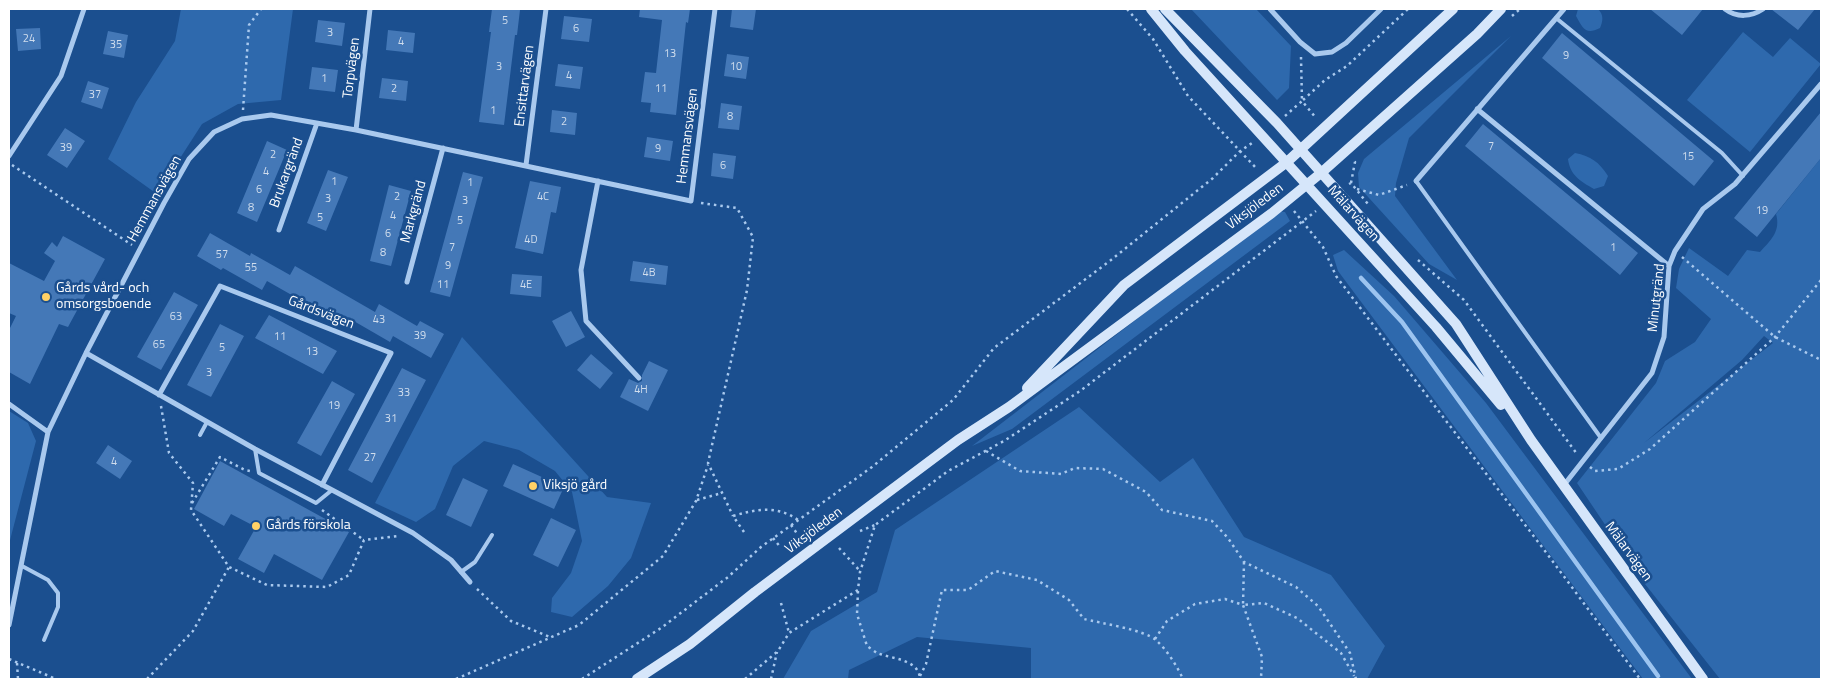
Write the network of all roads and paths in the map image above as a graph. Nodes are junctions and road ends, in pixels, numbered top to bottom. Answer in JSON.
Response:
{"nodes":[{"id":1,"x":84,"y":9,"type":"edge"},
{"id":2,"x":262,"y":9,"type":"edge"},
{"id":3,"x":370,"y":9,"type":"edge"},
{"id":4,"x":546,"y":9,"type":"edge"},
{"id":5,"x":715,"y":9,"type":"edge"},
{"id":6,"x":1127,"y":9,"type":"edge"},
{"id":7,"x":1151,"y":9,"type":"edge"},
{"id":8,"x":1165,"y":9,"type":"edge"},
{"id":9,"x":1270,"y":9,"type":"edge"},
{"id":10,"x":1381,"y":9,"type":"edge"},
{"id":11,"x":1453,"y":9,"type":"edge"},
{"id":12,"x":1502,"y":9,"type":"edge"},
{"id":13,"x":1564,"y":9,"type":"edge"},
{"id":14,"x":1725,"y":9,"type":"edge"},
{"id":15,"x":1763,"y":9,"type":"edge"},
{"id":16,"x":1556,"y":18,"type":"junction"},
{"id":17,"x":1821,"y":84,"type":"edge"},
{"id":18,"x":1477,"y":109,"type":"junction"},
{"id":19,"x":242,"y":119,"type":"junction"},
{"id":20,"x":317,"y":123,"type":"junction"},
{"id":21,"x":1277,"y":123,"type":"junction"},
{"id":22,"x":1325,"y":128,"type":"junction"},
{"id":23,"x":356,"y":130,"type":"junction"},
{"id":24,"x":1264,"y":135,"type":"junction"},
{"id":25,"x":443,"y":148,"type":"junction"},
{"id":26,"x":1300,"y":150,"type":"junction"},
{"id":27,"x":1346,"y":151,"type":"junction"},
{"id":28,"x":1239,"y":152,"type":"junction"},
{"id":29,"x":9,"y":156,"type":"edge"},
{"id":30,"x":1287,"y":162,"type":"junction"},
{"id":31,"x":9,"y":163,"type":"edge"},
{"id":32,"x":526,"y":165,"type":"junction"},
{"id":33,"x":1321,"y":173,"type":"junction"},
{"id":34,"x":1743,"y":176,"type":"junction"},
{"id":35,"x":1266,"y":178,"type":"junction"},
{"id":36,"x":598,"y":181,"type":"junction"},
{"id":37,"x":1416,"y":181,"type":"junction"},
{"id":38,"x":1351,"y":183,"type":"junction"},
{"id":39,"x":1308,"y":184,"type":"junction"},
{"id":40,"x":1356,"y":189,"type":"junction"},
{"id":41,"x":1338,"y":193,"type":"junction"},
{"id":42,"x":1286,"y":201,"type":"junction"},
{"id":43,"x":691,"y":202,"type":"junction"},
{"id":44,"x":1325,"y":204,"type":"junction"},
{"id":45,"x":1374,"y":211,"type":"dead end"},
{"id":46,"x":1302,"y":222,"type":"junction"},
{"id":47,"x":279,"y":230,"type":"dead end"},
{"id":48,"x":140,"y":250,"type":"junction"},
{"id":49,"x":1675,"y":251,"type":"junction"},
{"id":50,"x":1416,"y":259,"type":"dead end"},
{"id":51,"x":1669,"y":266,"type":"junction"},
{"id":52,"x":1821,"y":280,"type":"edge"},
{"id":53,"x":407,"y":282,"type":"dead end"},
{"id":54,"x":1775,"y":337,"type":"junction"},
{"id":55,"x":86,"y":353,"type":"junction"},
{"id":56,"x":1821,"y":360,"type":"edge"},
{"id":57,"x":639,"y":378,"type":"dead end"},
{"id":58,"x":159,"y":395,"type":"junction"},
{"id":59,"x":9,"y":404,"type":"edge"},
{"id":60,"x":1009,"y":407,"type":"junction"},
{"id":61,"x":207,"y":422,"type":"junction"},
{"id":62,"x":48,"y":432,"type":"junction"},
{"id":63,"x":200,"y":435,"type":"dead end"},
{"id":64,"x":1601,"y":438,"type":"junction"},
{"id":65,"x":1531,"y":440,"type":"junction"},
{"id":66,"x":255,"y":449,"type":"junction"},
{"id":67,"x":985,"y":450,"type":"junction"},
{"id":68,"x":1582,"y":462,"type":"junction"},
{"id":69,"x":708,"y":463,"type":"junction"},
{"id":70,"x":259,"y":473,"type":"junction"},
{"id":71,"x":322,"y":485,"type":"junction"},
{"id":72,"x":1564,"y":486,"type":"junction"},
{"id":73,"x":332,"y":490,"type":"junction"},
{"id":74,"x":722,"y":493,"type":"junction"},
{"id":75,"x":696,"y":500,"type":"junction"},
{"id":76,"x":192,"y":503,"type":"junction"},
{"id":77,"x":316,"y":504,"type":"junction"},
{"id":78,"x":733,"y":516,"type":"junction"},
{"id":79,"x":798,"y":520,"type":"junction"},
{"id":80,"x":791,"y":525,"type":"junction"},
{"id":81,"x":875,"y":525,"type":"junction"},
{"id":82,"x":860,"y":531,"type":"dead end"},
{"id":83,"x":744,"y":532,"type":"dead end"},
{"id":84,"x":412,"y":533,"type":"junction"},
{"id":85,"x":492,"y":535,"type":"dead end"},
{"id":86,"x":798,"y":535,"type":"dead end"},
{"id":87,"x":773,"y":538,"type":"junction"},
{"id":88,"x":364,"y":540,"type":"junction"},
{"id":89,"x":781,"y":548,"type":"dead end"},
{"id":90,"x":839,"y":548,"type":"dead end"},
{"id":91,"x":1244,"y":562,"type":"junction"},
{"id":92,"x":22,"y":566,"type":"junction"},
{"id":93,"x":229,"y":567,"type":"junction"},
{"id":94,"x":461,"y":572,"type":"junction"},
{"id":95,"x":860,"y":572,"type":"junction"},
{"id":96,"x":470,"y":582,"type":"joint"},
{"id":97,"x":858,"y":590,"type":"junction"},
{"id":98,"x":781,"y":603,"type":"dead end"},
{"id":99,"x":1243,"y":604,"type":"junction"},
{"id":100,"x":9,"y":625,"type":"edge"},
{"id":101,"x":790,"y":633,"type":"junction"},
{"id":102,"x":550,"y":637,"type":"junction"},
{"id":103,"x":1155,"y":639,"type":"junction"},
{"id":104,"x":44,"y":640,"type":"dead end"},
{"id":105,"x":778,"y":651,"type":"junction"},
{"id":106,"x":9,"y":659,"type":"edge"},
{"id":107,"x":17,"y":663,"type":"junction"},
{"id":108,"x":920,"y":678,"type":"edge"},
{"id":109,"x":18,"y":679,"type":"edge"},
{"id":110,"x":56,"y":679,"type":"edge"},
{"id":111,"x":147,"y":679,"type":"edge"},
{"id":112,"x":456,"y":679,"type":"edge"},
{"id":113,"x":582,"y":679,"type":"edge"},
{"id":114,"x":637,"y":679,"type":"edge"},
{"id":115,"x":745,"y":679,"type":"edge"},
{"id":116,"x":771,"y":679,"type":"edge"},
{"id":117,"x":1184,"y":679,"type":"edge"},
{"id":118,"x":1261,"y":679,"type":"edge"},
{"id":119,"x":1356,"y":679,"type":"edge"},
{"id":120,"x":1640,"y":679,"type":"edge"},
{"id":121,"x":1704,"y":679,"type":"edge"}],
"edges":[{"from":1,"to":29,"type":"street"},
{"from":2,"to":19,"type":"path"},
{"from":3,"to":23,"type":"street","name":"Torpvägen"},
{"from":4,"to":32,"type":"street","name":"Ensittarvägen"},
{"from":5,"to":43,"type":"street","name":"Hemmansvägen"},
{"from":6,"to":28,"type":"path"},
{"from":7,"to":24,"type":"main road","name":"Mälarvägen"},
{"from":8,"to":21,"type":"main road","name":"Mälarvägen"},
{"from":9,"to":10,"type":"street"},
{"from":11,"to":22,"type":"main road","name":"Viksjöleden"},
{"from":12,"to":27,"type":"main road","name":"Viksjöleden"},
{"from":13,"to":16,"type":"street"},
{"from":14,"to":15,"type":"street"},
{"from":16,"to":18,"type":"street"},
{"from":16,"to":34,"type":"lane"},
{"from":17,"to":34,"type":"street","name":"Minutgränd"},
{"from":18,"to":37,"type":"street"},
{"from":18,"to":51,"type":"street"},
{"from":19,"to":20,"type":"street","name":"Hemmansvägen"},
{"from":19,"to":48,"type":"street","name":"Hemmansvägen"},
{"from":20,"to":23,"type":"street","name":"Hemmansvägen"},
{"from":20,"to":47,"type":"street","name":"Brukargränd"},
{"from":21,"to":22,"type":"path"},
{"from":21,"to":26,"type":"main road","name":"Mälarvägen"},
{"from":22,"to":26,"type":"main road","name":"Viksjöleden"},
{"from":23,"to":25,"type":"street","name":"Hemmansvägen"},
{"from":24,"to":28,"type":"path"},
{"from":24,"to":30,"type":"main road","name":"Mälarvägen"},
{"from":25,"to":32,"type":"street","name":"Hemmansvägen"},
{"from":25,"to":53,"type":"street","name":"Markgränd"},
{"from":26,"to":30,"type":"main road","name":"Viksjöleden"},
{"from":26,"to":33,"type":"main road","name":"Mälarvägen"},
{"from":27,"to":33,"type":"main road","name":"Viksjöleden"},
{"from":27,"to":38,"type":"path"},
{"from":28,"to":35,"type":"path"},
{"from":28,"to":79,"type":"path"},
{"from":30,"to":35,"type":"main road","name":"Viksjöleden"},
{"from":30,"to":39,"type":"main road","name":"Mälarvägen"},
{"from":31,"to":48,"type":"path"},
{"from":32,"to":36,"type":"street","name":"Hemmansvägen"},
{"from":33,"to":39,"type":"main road","name":"Viksjöleden"},
{"from":33,"to":41,"type":"main road","name":"Mälarvägen"},
{"from":34,"to":49,"type":"street","name":"Minutgränd"},
{"from":35,"to":60,"type":"main road","name":"Viksjöleden"},
{"from":36,"to":43,"type":"street","name":"Hemmansvägen"},
{"from":36,"to":57,"type":"street"},
{"from":37,"to":40,"type":"path"},
{"from":37,"to":64,"type":"lane"},
{"from":38,"to":40,"type":"path"},
{"from":38,"to":41,"type":"path"},
{"from":39,"to":42,"type":"main road","name":"Viksjöleden"},
{"from":39,"to":44,"type":"main road","name":"Mälarvägen"},
{"from":40,"to":45,"type":"path"},
{"from":41,"to":65,"type":"main road","name":"Mälarvägen"},
{"from":42,"to":46,"type":"path"},
{"from":42,"to":60,"type":"main road","name":"Viksjöleden"},
{"from":43,"to":69,"type":"path"},
{"from":44,"to":46,"type":"path"},
{"from":44,"to":65,"type":"main road","name":"Mälarvägen"},
{"from":46,"to":67,"type":"path"},
{"from":46,"to":120,"type":"path"},
{"from":48,"to":55,"type":"street","name":"Hemmansvägen"},
{"from":49,"to":51,"type":"street","name":"Minutgränd"},
{"from":49,"to":54,"type":"path"},
{"from":50,"to":68,"type":"path"},
{"from":51,"to":64,"type":"street","name":"Minutgränd"},
{"from":52,"to":54,"type":"path"},
{"from":54,"to":56,"type":"path"},
{"from":54,"to":68,"type":"path"},
{"from":55,"to":58,"type":"street"},
{"from":55,"to":62,"type":"street","name":"Hemmansvägen"},
{"from":58,"to":61,"type":"street"},
{"from":58,"to":71,"type":"street","name":"Gårdsvägen"},
{"from":58,"to":76,"type":"path"},
{"from":59,"to":62,"type":"street"},
{"from":60,"to":114,"type":"main road","name":"Viksjöleden"},
{"from":61,"to":63,"type":"lane"},
{"from":61,"to":66,"type":"street"},
{"from":62,"to":92,"type":"street","name":"Hemmansvägen"},
{"from":64,"to":68,"type":"street","name":"Minutgränd"},
{"from":65,"to":72,"type":"main road","name":"Mälarvägen"},
{"from":66,"to":70,"type":"lane"},
{"from":66,"to":71,"type":"street"},
{"from":67,"to":81,"type":"path"},
{"from":67,"to":91,"type":"path"},
{"from":68,"to":72,"type":"street","name":"Minutgränd"},
{"from":69,"to":74,"type":"path"},
{"from":69,"to":75,"type":"path"},
{"from":70,"to":76,"type":"path"},
{"from":70,"to":77,"type":"lane"},
{"from":71,"to":73,"type":"street"},
{"from":72,"to":121,"type":"main road","name":"Mälarvägen"},
{"from":73,"to":77,"type":"lane"},
{"from":73,"to":84,"type":"street"},
{"from":74,"to":75,"type":"path"},
{"from":74,"to":78,"type":"path"},
{"from":75,"to":102,"type":"path"},
{"from":76,"to":93,"type":"path"},
{"from":77,"to":88,"type":"path"},
{"from":78,"to":79,"type":"path"},
{"from":78,"to":83,"type":"path"},
{"from":79,"to":80,"type":"path"},
{"from":80,"to":86,"type":"path"},
{"from":80,"to":87,"type":"path"},
{"from":81,"to":82,"type":"path"},
{"from":81,"to":95,"type":"path"},
{"from":84,"to":88,"type":"path"},
{"from":84,"to":94,"type":"street"},
{"from":85,"to":94,"type":"lane"},
{"from":87,"to":89,"type":"path"},
{"from":87,"to":113,"type":"path"},
{"from":88,"to":93,"type":"path"},
{"from":90,"to":95,"type":"path"},
{"from":91,"to":99,"type":"path"},
{"from":91,"to":119,"type":"path"},
{"from":92,"to":100,"type":"street","name":"Hemmansvägen"},
{"from":92,"to":104,"type":"lane"},
{"from":93,"to":111,"type":"path"},
{"from":94,"to":96,"type":"street"},
{"from":95,"to":97,"type":"path"},
{"from":96,"to":102,"type":"path"},
{"from":97,"to":101,"type":"path"},
{"from":97,"to":108,"type":"path"},
{"from":98,"to":101,"type":"path"},
{"from":99,"to":103,"type":"path"},
{"from":99,"to":118,"type":"path"},
{"from":99,"to":119,"type":"path"},
{"from":101,"to":105,"type":"path"},
{"from":102,"to":112,"type":"path"},
{"from":103,"to":108,"type":"path"},
{"from":103,"to":117,"type":"path"},
{"from":105,"to":115,"type":"path"},
{"from":105,"to":116,"type":"path"},
{"from":106,"to":107,"type":"path"},
{"from":107,"to":109,"type":"path"},
{"from":107,"to":110,"type":"path"}]}
